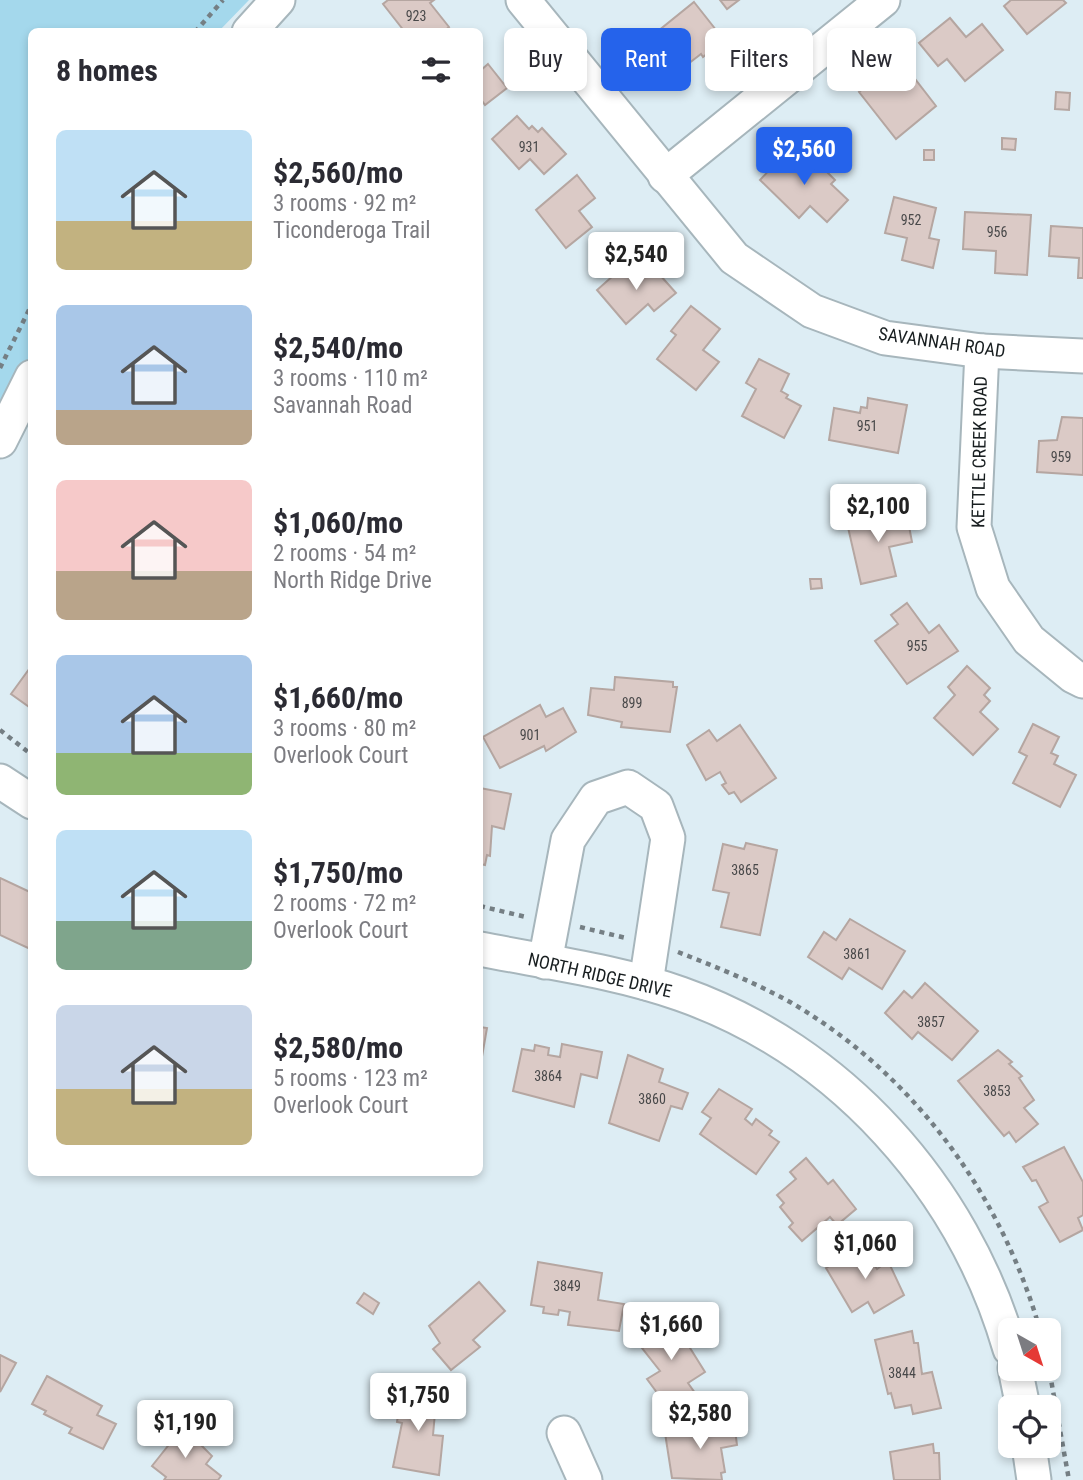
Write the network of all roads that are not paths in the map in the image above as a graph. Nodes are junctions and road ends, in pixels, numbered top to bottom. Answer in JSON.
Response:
{"nodes":[{"id":1,"x":278,"y":0,"type":"edge"},
{"id":2,"x":523,"y":0,"type":"edge"},
{"id":3,"x":883,"y":0,"type":"edge"},
{"id":4,"x":253,"y":28,"type":"edge"},
{"id":5,"x":664,"y":176,"type":"junction"},
{"id":6,"x":982,"y":351,"type":"junction"},
{"id":7,"x":1083,"y":356,"type":"edge"},
{"id":8,"x":28,"y":385,"type":"edge"},
{"id":9,"x":0,"y":441,"type":"edge"},
{"id":10,"x":1083,"y":681,"type":"edge"},
{"id":11,"x":0,"y":781,"type":"edge"},
{"id":12,"x":28,"y":799,"type":"edge"},
{"id":13,"x":483,"y":949,"type":"edge"},
{"id":14,"x":545,"y":962,"type":"junction"},
{"id":15,"x":646,"y":983,"type":"junction"},
{"id":16,"x":999,"y":1318,"type":"edge"},
{"id":17,"x":564,"y":1433,"type":"dead end"},
{"id":18,"x":1030,"y":1458,"type":"edge"},
{"id":19,"x":585,"y":1480,"type":"edge"},
{"id":20,"x":1034,"y":1480,"type":"edge"}],
"edges":[{"from":1,"to":4,"type":"street"},
{"from":2,"to":5,"type":"street","name":"SAVANNAH ROAD"},
{"from":3,"to":5,"type":"street"},
{"from":5,"to":6,"type":"street","name":"SAVANNAH ROAD"},
{"from":6,"to":7,"type":"street","name":"SAVANNAH ROAD"},
{"from":6,"to":10,"type":"street","name":"KETTLE CREEK ROAD"},
{"from":8,"to":9,"type":"street"},
{"from":11,"to":12,"type":"street"},
{"from":13,"to":14,"type":"street","name":"NORTH RIDGE DRIVE"},
{"from":14,"to":15,"type":"street","name":"NORTH RIDGE DRIVE"},
{"from":14,"to":15,"type":"street"},
{"from":15,"to":16,"type":"street","name":"NORTH RIDGE DRIVE"},
{"from":17,"to":19,"type":"street"},
{"from":18,"to":20,"type":"street"}]}
